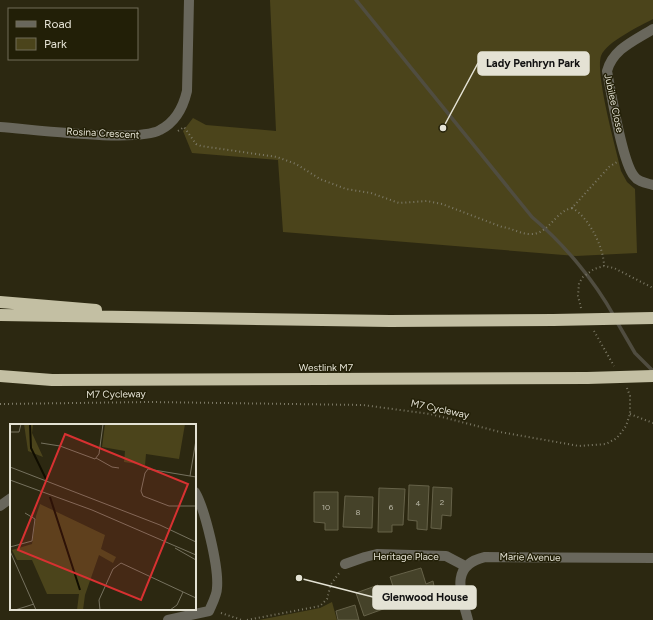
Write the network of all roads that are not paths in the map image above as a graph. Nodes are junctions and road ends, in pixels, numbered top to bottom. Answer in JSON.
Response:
{"nodes":[{"id":1,"x":189,"y":0,"type":"edge"},
{"id":2,"x":653,"y":29,"type":"edge"},
{"id":3,"x":0,"y":127,"type":"edge"},
{"id":4,"x":653,"y":185,"type":"edge"},
{"id":5,"x":0,"y":302,"type":"edge"},
{"id":6,"x":0,"y":315,"type":"edge"},
{"id":7,"x":172,"y":317,"type":"junction"},
{"id":8,"x":653,"y":318,"type":"edge"},
{"id":9,"x":0,"y":376,"type":"edge"},
{"id":10,"x":653,"y":376,"type":"edge"},
{"id":11,"x":0,"y":380,"type":"edge"},
{"id":12,"x":52,"y":380,"type":"junction"},
{"id":13,"x":196,"y":494,"type":"edge"},
{"id":14,"x":10,"y":499,"type":"edge"},
{"id":15,"x":0,"y":506,"type":"edge"},
{"id":16,"x":653,"y":558,"type":"edge"},
{"id":17,"x":345,"y":564,"type":"road end"},
{"id":18,"x":465,"y":566,"type":"junction"},
{"id":19,"x":168,"y":620,"type":"edge"},
{"id":20,"x":468,"y":620,"type":"edge"}],
"edges":[{"from":1,"to":3,"type":"street","name":"Rosina Crescent"},
{"from":2,"to":4,"type":"street","name":"Jubilee Close"},
{"from":5,"to":7,"type":"highway"},
{"from":6,"to":7,"type":"highway"},
{"from":7,"to":8,"type":"highway","bridge":true},
{"from":9,"to":12,"type":"highway","name":"Westlink M7"},
{"from":10,"to":12,"type":"highway","name":"Westlink M7","bridge":true},
{"from":11,"to":12,"type":"highway"},
{"from":13,"to":19,"type":"street"},
{"from":14,"to":15,"type":"street"},
{"from":16,"to":18,"type":"street","name":"Marie Avenue"},
{"from":17,"to":18,"type":"street","name":"Heritage Place"},
{"from":18,"to":20,"type":"street"}]}
